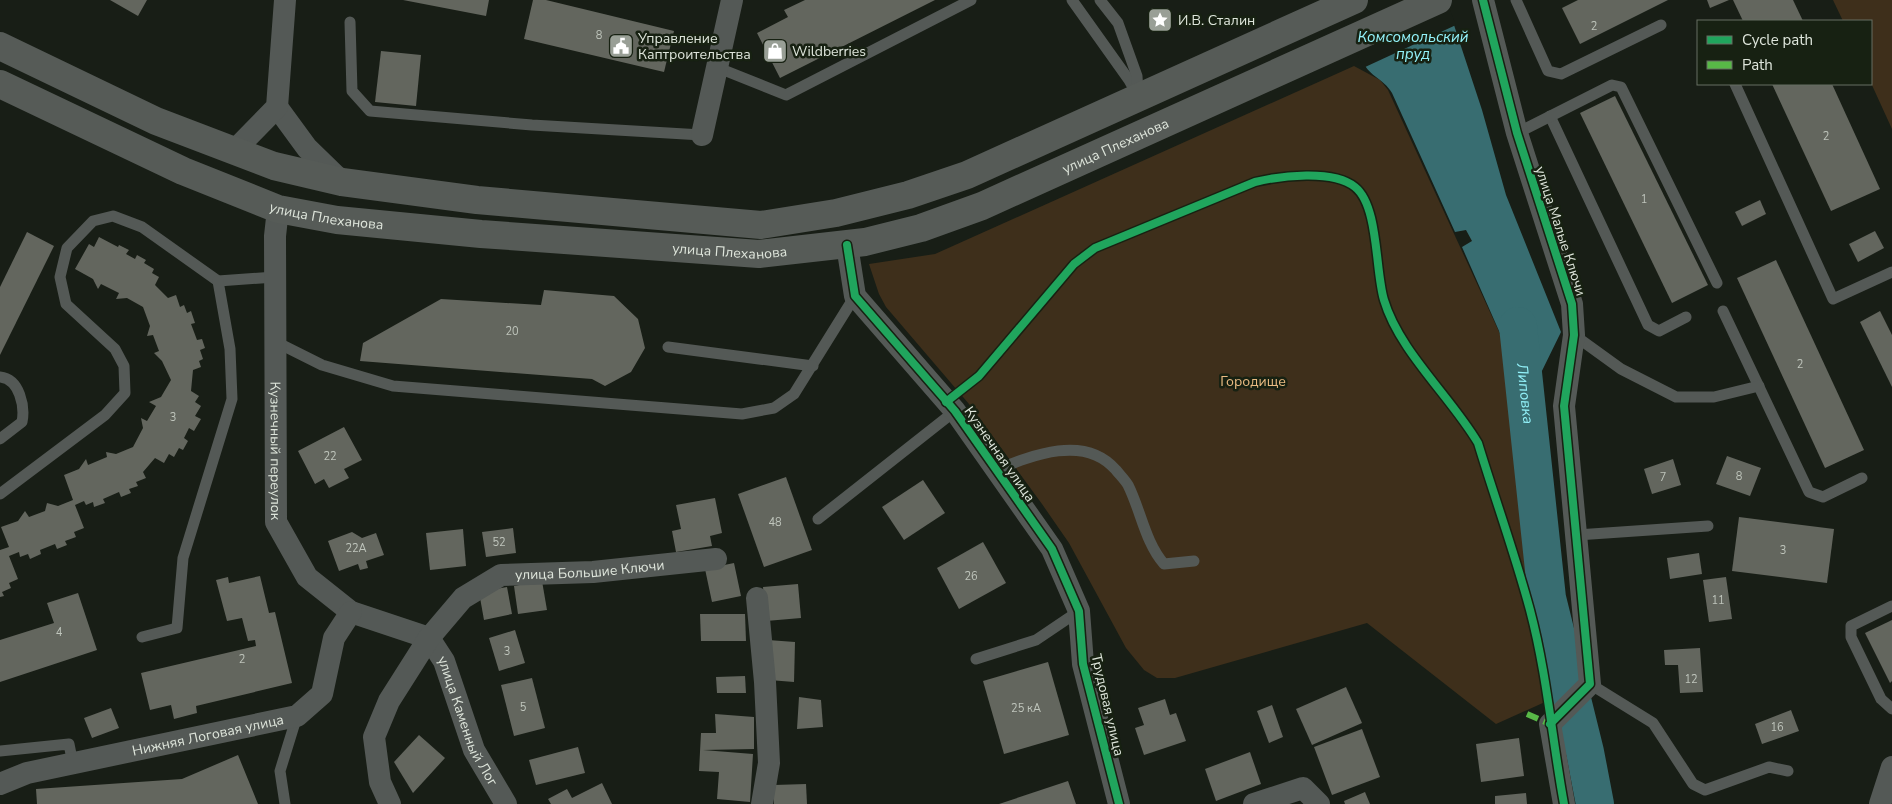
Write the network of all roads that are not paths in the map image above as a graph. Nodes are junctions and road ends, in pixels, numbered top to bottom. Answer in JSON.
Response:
{"nodes":[{"id":1,"x":285,"y":0,"type":"edge"},
{"id":2,"x":732,"y":0,"type":"edge"},
{"id":3,"x":971,"y":0,"type":"edge"},
{"id":4,"x":1072,"y":0,"type":"edge"},
{"id":5,"x":1100,"y":0,"type":"edge"},
{"id":6,"x":1354,"y":0,"type":"edge"},
{"id":7,"x":1438,"y":0,"type":"edge"},
{"id":8,"x":1483,"y":0,"type":"edge"},
{"id":9,"x":1516,"y":0,"type":"edge"},
{"id":10,"x":350,"y":22,"type":"dead end"},
{"id":11,"x":1660,"y":25,"type":"dead end"},
{"id":12,"x":0,"y":46,"type":"edge"},
{"id":13,"x":716,"y":67,"type":"junction"},
{"id":14,"x":0,"y":84,"type":"edge"},
{"id":15,"x":1735,"y":85,"type":"edge"},
{"id":16,"x":1138,"y":96,"type":"junction"},
{"id":17,"x":277,"y":107,"type":"junction"},
{"id":18,"x":1550,"y":116,"type":"junction"},
{"id":19,"x":1517,"y":134,"type":"junction"},
{"id":20,"x":702,"y":135,"type":"joint"},
{"id":21,"x":234,"y":151,"type":"junction"},
{"id":22,"x":342,"y":182,"type":"junction"},
{"id":23,"x":278,"y":209,"type":"junction"},
{"id":24,"x":848,"y":245,"type":"junction"},
{"id":25,"x":1892,"y":272,"type":"edge"},
{"id":26,"x":275,"y":276,"type":"junction"},
{"id":27,"x":218,"y":281,"type":"junction"},
{"id":28,"x":1717,"y":283,"type":"dead end"},
{"id":29,"x":855,"y":296,"type":"junction"},
{"id":30,"x":1723,"y":311,"type":"dead end"},
{"id":31,"x":1686,"y":317,"type":"dead end"},
{"id":32,"x":1574,"y":335,"type":"junction"},
{"id":33,"x":276,"y":342,"type":"junction"},
{"id":34,"x":668,"y":347,"type":"dead end"},
{"id":35,"x":813,"y":366,"type":"junction"},
{"id":36,"x":0,"y":377,"type":"edge"},
{"id":37,"x":1758,"y":386,"type":"junction"},
{"id":38,"x":954,"y":411,"type":"junction"},
{"id":39,"x":0,"y":439,"type":"edge"},
{"id":40,"x":996,"y":470,"type":"junction"},
{"id":41,"x":1862,"y":478,"type":"dead end"},
{"id":42,"x":0,"y":494,"type":"edge"},
{"id":43,"x":818,"y":519,"type":"dead end"},
{"id":44,"x":1708,"y":526,"type":"dead end"},
{"id":45,"x":1577,"y":535,"type":"junction"},
{"id":46,"x":716,"y":559,"type":"dead end"},
{"id":47,"x":1194,"y":561,"type":"dead end"},
{"id":48,"x":758,"y":598,"type":"dead end"},
{"id":49,"x":1892,"y":606,"type":"edge"},
{"id":50,"x":1078,"y":611,"type":"junction"},
{"id":51,"x":350,"y":612,"type":"junction"},
{"id":52,"x":142,"y":637,"type":"dead end"},
{"id":53,"x":428,"y":638,"type":"junction"},
{"id":54,"x":976,"y":659,"type":"dead end"},
{"id":55,"x":1590,"y":684,"type":"junction"},
{"id":56,"x":1892,"y":709,"type":"edge"},
{"id":57,"x":297,"y":716,"type":"junction"},
{"id":58,"x":0,"y":751,"type":"edge"},
{"id":59,"x":73,"y":764,"type":"junction"},
{"id":60,"x":1892,"y":767,"type":"edge"},
{"id":61,"x":1788,"y":772,"type":"dead end"},
{"id":62,"x":0,"y":784,"type":"edge"},
{"id":63,"x":285,"y":804,"type":"edge"},
{"id":64,"x":390,"y":804,"type":"edge"},
{"id":65,"x":506,"y":804,"type":"edge"},
{"id":66,"x":762,"y":804,"type":"edge"},
{"id":67,"x":1119,"y":804,"type":"edge"},
{"id":68,"x":1254,"y":804,"type":"edge"},
{"id":69,"x":1319,"y":804,"type":"edge"},
{"id":70,"x":1564,"y":804,"type":"edge"},
{"id":71,"x":1880,"y":804,"type":"edge"}],
"edges":[{"from":1,"to":17,"type":"street"},
{"from":2,"to":13,"type":"street"},
{"from":3,"to":13,"type":"lane"},
{"from":4,"to":16,"type":"lane"},
{"from":5,"to":16,"type":"lane"},
{"from":6,"to":16,"type":"main road","name":"улица Плеханова"},
{"from":7,"to":24,"type":"main road","name":"улица Плеханова"},
{"from":8,"to":19,"type":"street","name":"улица Малые Ключи"},
{"from":9,"to":11,"type":"lane"},
{"from":10,"to":20,"type":"lane"},
{"from":12,"to":21,"type":"main road","name":"улица Плеханова"},
{"from":13,"to":20,"type":"street"},
{"from":14,"to":23,"type":"main road","name":"улица Плеханова"},
{"from":15,"to":25,"type":"lane"},
{"from":16,"to":22,"type":"main road","name":"улица Плеханова"},
{"from":17,"to":21,"type":"street"},
{"from":17,"to":22,"type":"street"},
{"from":18,"to":19,"type":"lane"},
{"from":18,"to":28,"type":"lane"},
{"from":18,"to":31,"type":"lane"},
{"from":19,"to":32,"type":"street","name":"улица Малые Ключи"},
{"from":21,"to":22,"type":"main road","name":"улица Плеханова"},
{"from":23,"to":24,"type":"main road","name":"улица Плеханова"},
{"from":23,"to":26,"type":"street","name":"Кузнечный переулок"},
{"from":24,"to":29,"type":"street"},
{"from":26,"to":27,"type":"lane"},
{"from":26,"to":33,"type":"street","name":"Кузнечный переулок"},
{"from":27,"to":42,"type":"lane"},
{"from":27,"to":52,"type":"lane"},
{"from":29,"to":35,"type":"lane"},
{"from":29,"to":38,"type":"street","name":"Кузнечная улица"},
{"from":30,"to":37,"type":"lane"},
{"from":32,"to":37,"type":"lane"},
{"from":32,"to":45,"type":"street","name":"улица Малые Ключи"},
{"from":33,"to":35,"type":"lane"},
{"from":33,"to":51,"type":"street","name":"Кузнечный переулок"},
{"from":34,"to":35,"type":"lane"},
{"from":36,"to":39,"type":"lane"},
{"from":37,"to":41,"type":"lane"},
{"from":38,"to":40,"type":"street","name":"Кузнечная улица"},
{"from":38,"to":43,"type":"lane"},
{"from":40,"to":47,"type":"lane"},
{"from":40,"to":50,"type":"street","name":"Кузнечная улица"},
{"from":44,"to":45,"type":"lane"},
{"from":45,"to":55,"type":"street","name":"улица Малые Ключи"},
{"from":46,"to":53,"type":"street","name":"улица Большие Ключи"},
{"from":48,"to":66,"type":"street"},
{"from":49,"to":56,"type":"lane"},
{"from":50,"to":54,"type":"lane"},
{"from":50,"to":67,"type":"street","name":"Трудовая улица"},
{"from":51,"to":53,"type":"street","name":"Кузнечный переулок"},
{"from":51,"to":57,"type":"street","name":"Нижняя Логовая улица"},
{"from":53,"to":64,"type":"street","name":"улица Большие Ключи"},
{"from":53,"to":65,"type":"street","name":"улица Каменный Лог"},
{"from":55,"to":61,"type":"lane"},
{"from":55,"to":70,"type":"street"},
{"from":57,"to":59,"type":"street","name":"Нижняя Логовая улица"},
{"from":57,"to":63,"type":"lane"},
{"from":58,"to":59,"type":"lane"},
{"from":59,"to":62,"type":"street","name":"Нижняя Логовая улица"},
{"from":60,"to":71,"type":"street"},
{"from":68,"to":69,"type":"street"}]}
